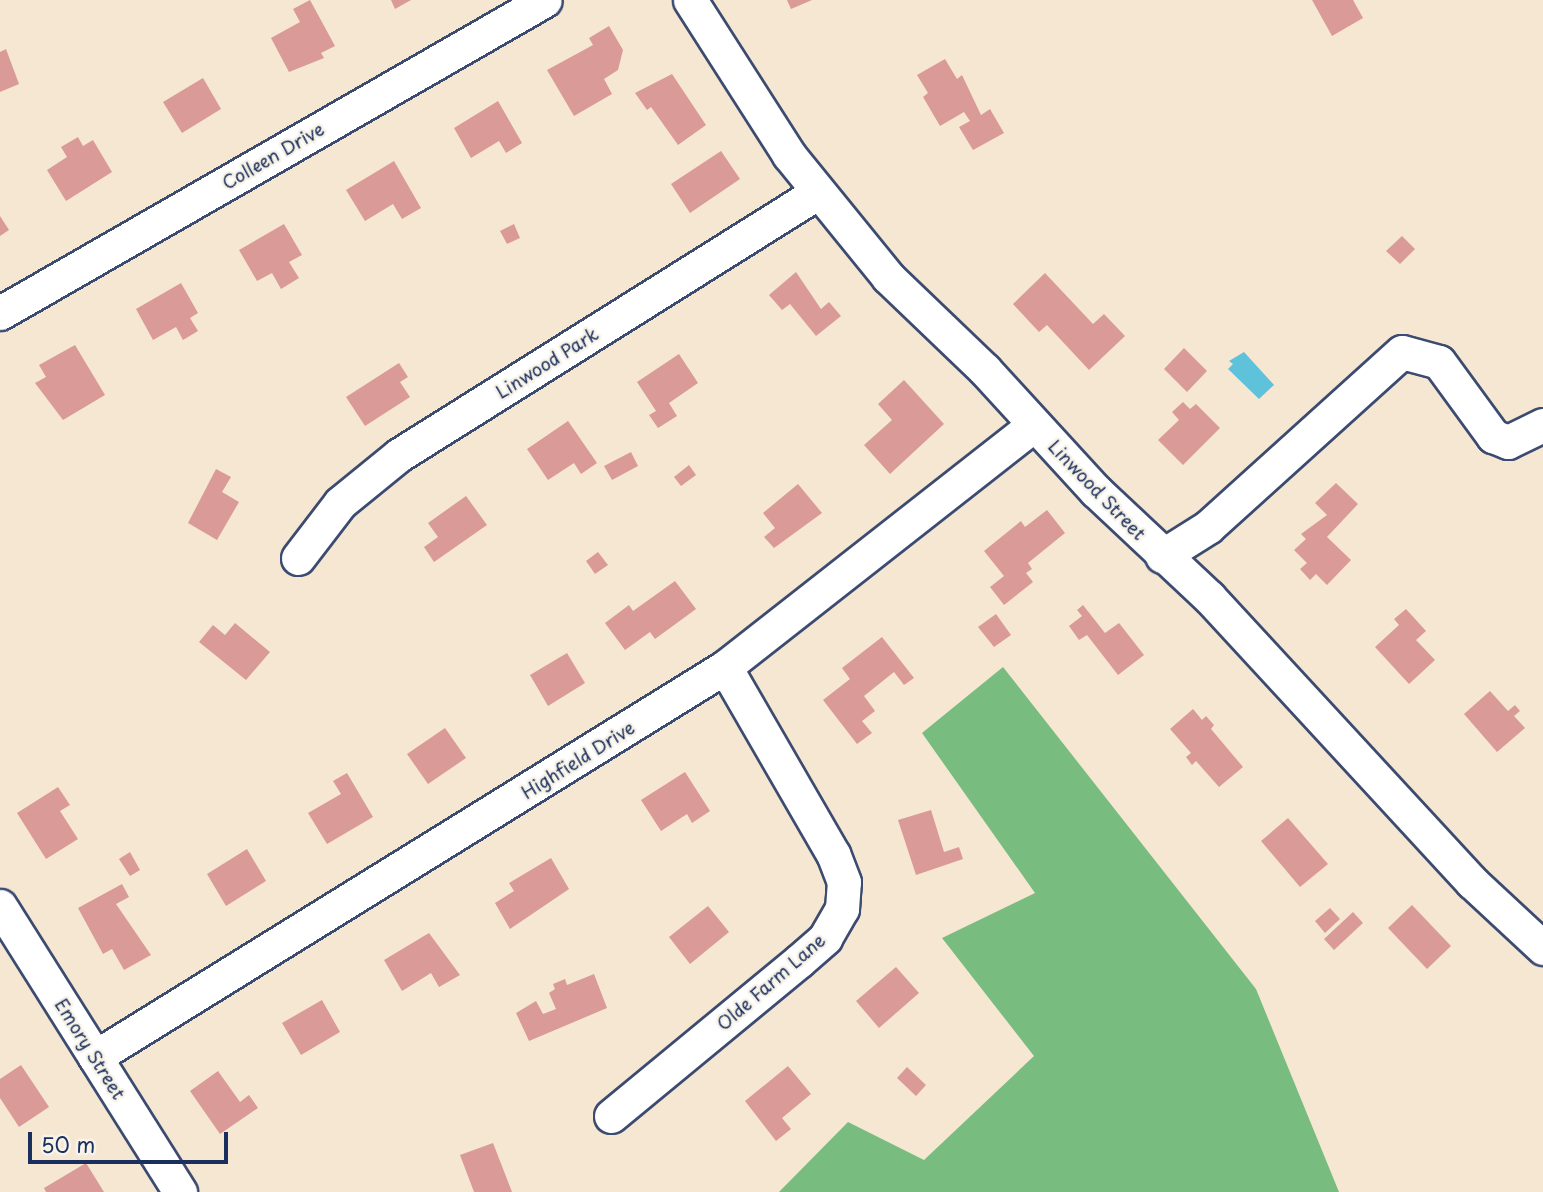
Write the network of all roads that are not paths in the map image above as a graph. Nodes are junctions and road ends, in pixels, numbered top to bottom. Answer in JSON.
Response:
{"nodes":[{"id":1,"x":545,"y":0,"type":"edge"},
{"id":2,"x":690,"y":0,"type":"edge"},
{"id":3,"x":817,"y":193,"type":"junction"},
{"id":4,"x":0,"y":313,"type":"edge"},
{"id":5,"x":1034,"y":425,"type":"junction"},
{"id":6,"x":1543,"y":425,"type":"edge"},
{"id":7,"x":1162,"y":556,"type":"junction"},
{"id":8,"x":298,"y":558,"type":"dead end"},
{"id":9,"x":725,"y":667,"type":"junction"},
{"id":10,"x":0,"y":906,"type":"edge"},
{"id":11,"x":1543,"y":948,"type":"edge"},
{"id":12,"x":95,"y":1057,"type":"junction"},
{"id":13,"x":611,"y":1116,"type":"dead end"},
{"id":14,"x":180,"y":1192,"type":"edge"}],
"edges":[{"from":1,"to":4,"type":"street","name":"Colleen Drive"},
{"from":2,"to":3,"type":"street","name":"Linwood Street"},
{"from":3,"to":5,"type":"street","name":"Linwood Street"},
{"from":3,"to":8,"type":"street","name":"Linwood Park"},
{"from":5,"to":7,"type":"street","name":"Linwood Street"},
{"from":5,"to":9,"type":"street","name":"Highfield Drive"},
{"from":6,"to":7,"type":"street"},
{"from":7,"to":11,"type":"street","name":"Linwood Street"},
{"from":9,"to":12,"type":"street","name":"Highfield Drive"},
{"from":9,"to":13,"type":"street","name":"Olde Farm Lane"},
{"from":10,"to":12,"type":"street","name":"Emory Street"},
{"from":12,"to":14,"type":"street","name":"Emory Street"}]}
